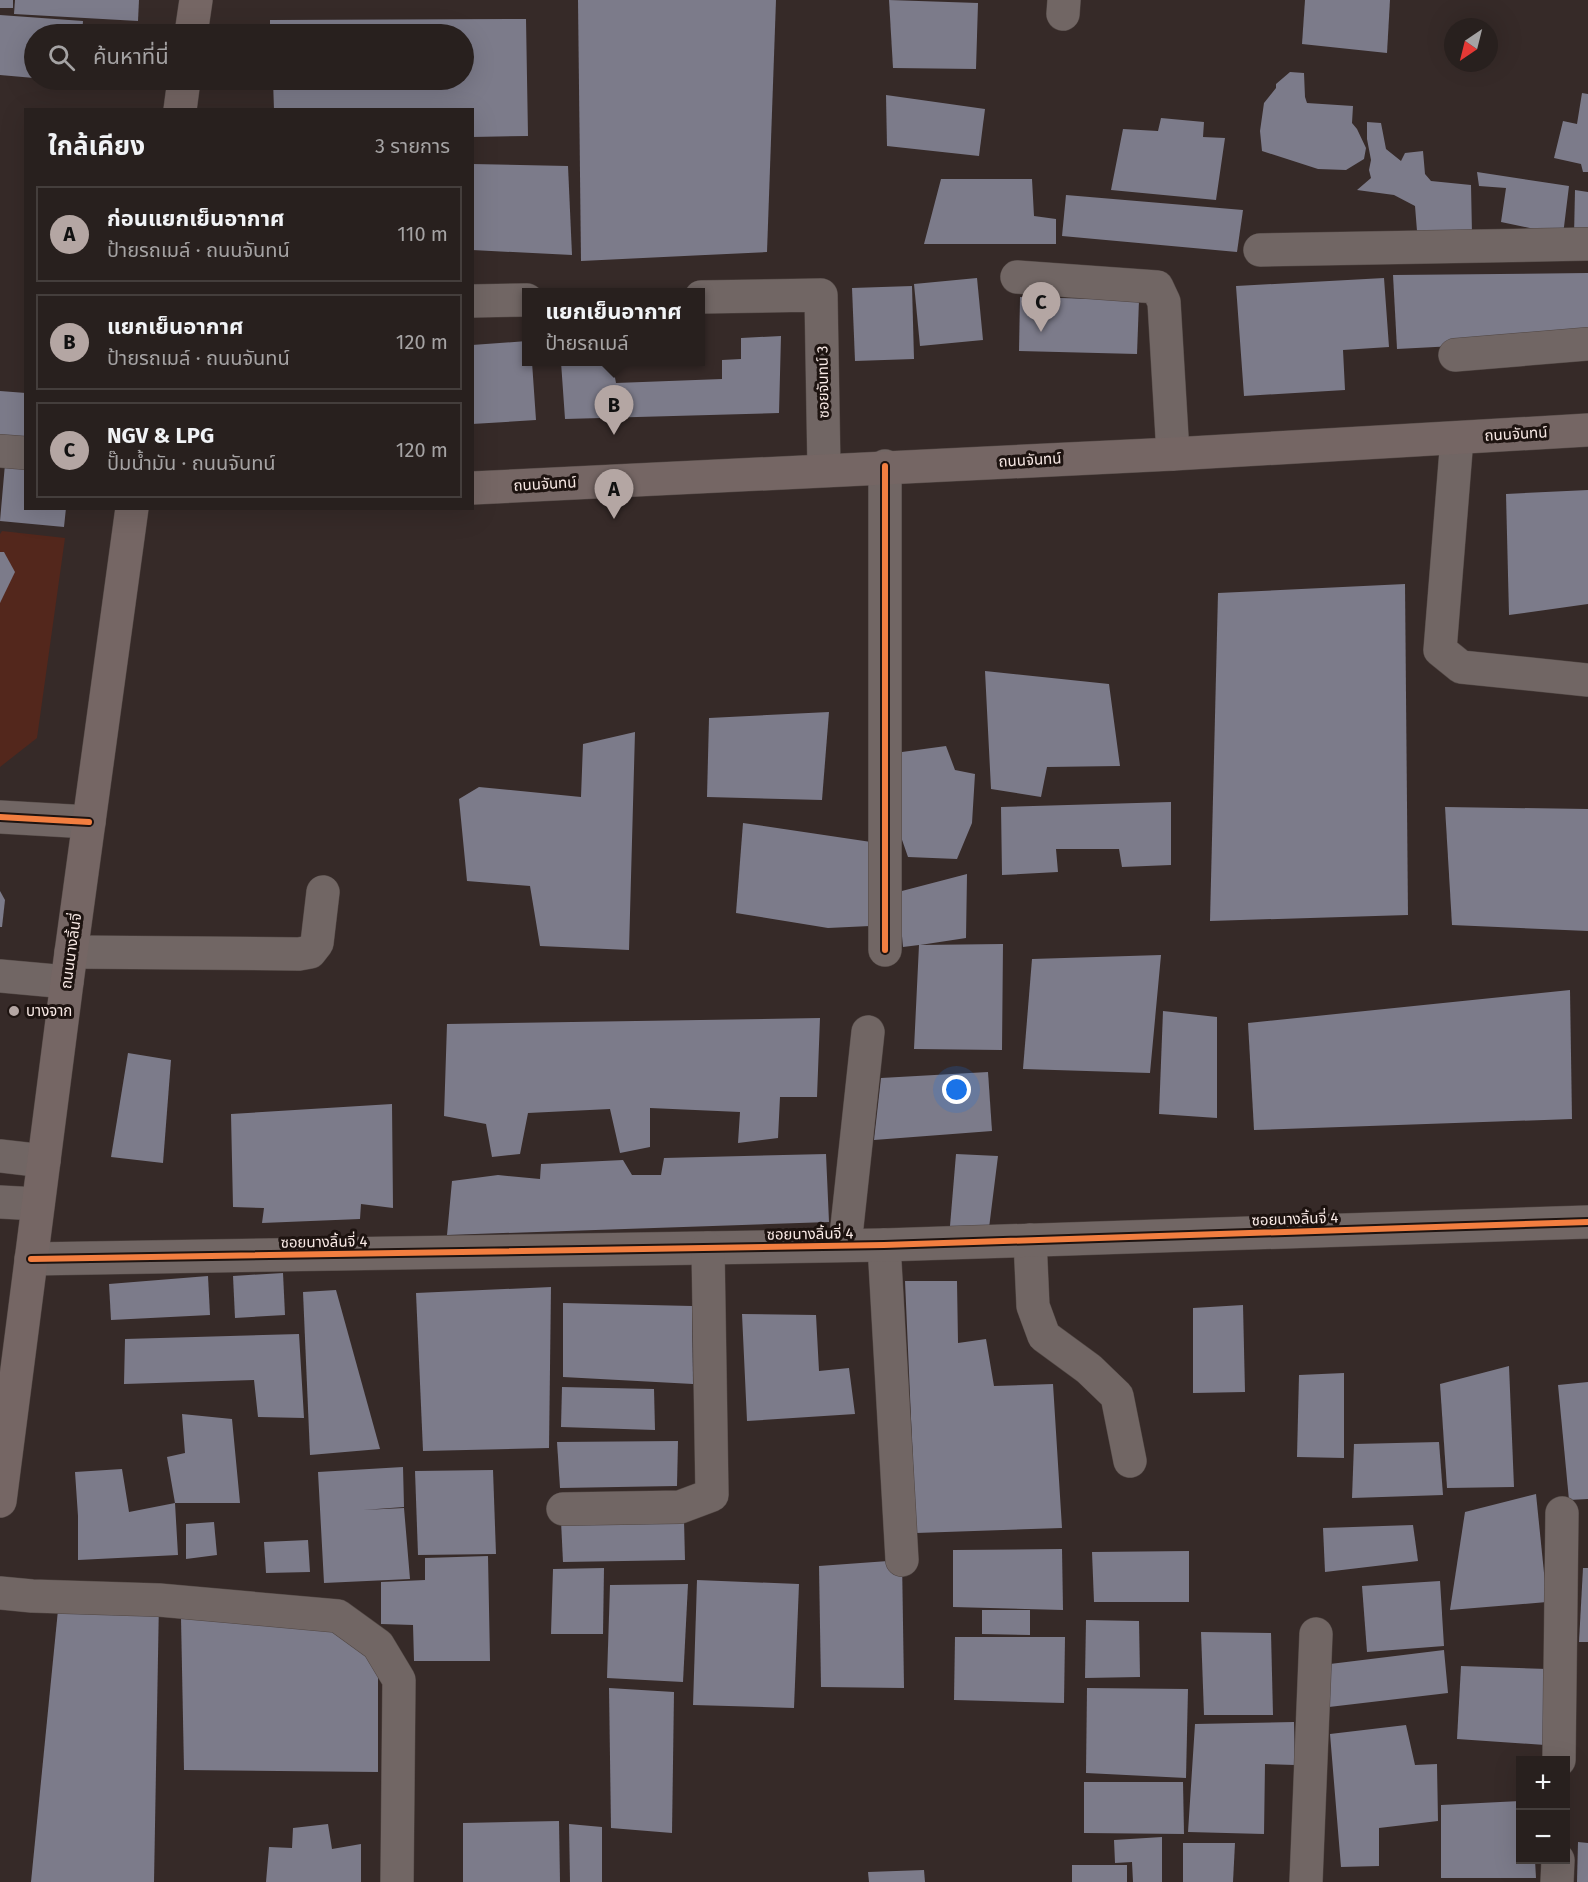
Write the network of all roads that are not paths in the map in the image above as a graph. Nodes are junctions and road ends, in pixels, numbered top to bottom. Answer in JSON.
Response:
{"nodes":[{"id":1,"x":196,"y":0,"type":"edge"},
{"id":2,"x":192,"y":24,"type":"edge"},
{"id":3,"x":183,"y":90,"type":"edge"},
{"id":4,"x":180,"y":108,"type":"edge"},
{"id":5,"x":1588,"y":244,"type":"edge"},
{"id":6,"x":1260,"y":250,"type":"dead end"},
{"id":7,"x":1017,"y":277,"type":"dead end"},
{"id":8,"x":705,"y":297,"type":"edge"},
{"id":9,"x":522,"y":300,"type":"edge"},
{"id":10,"x":474,"y":301,"type":"edge"},
{"id":11,"x":1588,"y":344,"type":"edge"},
{"id":12,"x":1455,"y":355,"type":"dead end"},
{"id":13,"x":1588,"y":430,"type":"edge"},
{"id":14,"x":1456,"y":438,"type":"junction"},
{"id":15,"x":0,"y":451,"type":"edge"},
{"id":16,"x":24,"y":453,"type":"edge"},
{"id":17,"x":1173,"y":454,"type":"junction"},
{"id":18,"x":885,"y":466,"type":"junction"},
{"id":19,"x":824,"y":469,"type":"junction"},
{"id":20,"x":474,"y":488,"type":"edge"},
{"id":21,"x":132,"y":510,"type":"edge"},
{"id":22,"x":1588,"y":680,"type":"edge"},
{"id":23,"x":0,"y":817,"type":"edge"},
{"id":24,"x":89,"y":822,"type":"junction"},
{"id":25,"x":323,"y":892,"type":"dead end"},
{"id":26,"x":885,"y":950,"type":"dead end"},
{"id":27,"x":69,"y":967,"type":"junction"},
{"id":28,"x":0,"y":976,"type":"edge"},
{"id":29,"x":868,"y":1032,"type":"dead end"},
{"id":30,"x":0,"y":1156,"type":"edge"},
{"id":31,"x":44,"y":1161,"type":"junction"},
{"id":32,"x":0,"y":1202,"type":"edge"},
{"id":33,"x":38,"y":1204,"type":"junction"},
{"id":34,"x":1588,"y":1222,"type":"edge"},
{"id":35,"x":1030,"y":1240,"type":"junction"},
{"id":36,"x":845,"y":1245,"type":"junction"},
{"id":37,"x":884,"y":1245,"type":"junction"},
{"id":38,"x":708,"y":1248,"type":"junction"},
{"id":39,"x":31,"y":1259,"type":"junction"},
{"id":40,"x":1130,"y":1461,"type":"dead end"},
{"id":41,"x":0,"y":1501,"type":"edge"},
{"id":42,"x":563,"y":1509,"type":"dead end"},
{"id":43,"x":1562,"y":1513,"type":"dead end"},
{"id":44,"x":902,"y":1560,"type":"dead end"},
{"id":45,"x":0,"y":1593,"type":"edge"},
{"id":46,"x":1316,"y":1634,"type":"dead end"},
{"id":47,"x":1559,"y":1756,"type":"edge"},
{"id":48,"x":1558,"y":1864,"type":"edge"},
{"id":49,"x":397,"y":1882,"type":"edge"},
{"id":50,"x":1306,"y":1882,"type":"edge"},
{"id":51,"x":1557,"y":1882,"type":"edge"}],
"edges":[{"from":1,"to":2,"type":"main road"},
{"from":3,"to":4,"type":"main road"},
{"from":5,"to":6,"type":"street"},
{"from":7,"to":17,"type":"street"},
{"from":8,"to":19,"type":"street","name":"ซอยจันทน์ 3"},
{"from":9,"to":10,"type":"street"},
{"from":11,"to":12,"type":"street"},
{"from":13,"to":14,"type":"main road","name":"ถนนจันทน์"},
{"from":14,"to":17,"type":"main road","name":"ถนนจันทน์"},
{"from":14,"to":22,"type":"street"},
{"from":15,"to":16,"type":"street"},
{"from":17,"to":18,"type":"main road","name":"ถนนจันทน์"},
{"from":18,"to":19,"type":"main road","name":"ถนนจันทน์"},
{"from":18,"to":26,"type":"street"},
{"from":19,"to":20,"type":"main road","name":"ถนนจันทน์"},
{"from":21,"to":24,"type":"main road","name":"ถนนนางลิ้นจี่"},
{"from":23,"to":24,"type":"street"},
{"from":24,"to":27,"type":"main road","name":"ถนนนางลิ้นจี่"},
{"from":25,"to":27,"type":"street"},
{"from":27,"to":28,"type":"street"},
{"from":27,"to":31,"type":"main road","name":"ถนนนางลิ้นจี่"},
{"from":29,"to":36,"type":"street"},
{"from":30,"to":31,"type":"street"},
{"from":31,"to":33,"type":"main road","name":"ถนนนางลิ้นจี่"},
{"from":32,"to":33,"type":"street"},
{"from":33,"to":39,"type":"main road","name":"ถนนนางลิ้นจี่"},
{"from":34,"to":35,"type":"street","name":"ซอยนางลิ้นจี่ 4"},
{"from":35,"to":37,"type":"street","name":"ซอยนางลิ้นจี่ 4"},
{"from":35,"to":40,"type":"street"},
{"from":36,"to":37,"type":"street","name":"ซอยนางลิ้นจี่ 4"},
{"from":36,"to":38,"type":"street","name":"ซอยนางลิ้นจี่ 4"},
{"from":37,"to":44,"type":"street"},
{"from":38,"to":39,"type":"street","name":"ซอยนางลิ้นจี่ 4"},
{"from":38,"to":42,"type":"street"},
{"from":39,"to":41,"type":"main road","name":"ถนนนางลิ้นจี่"},
{"from":43,"to":47,"type":"street"},
{"from":45,"to":49,"type":"street"},
{"from":46,"to":50,"type":"street"},
{"from":48,"to":51,"type":"street"}]}
